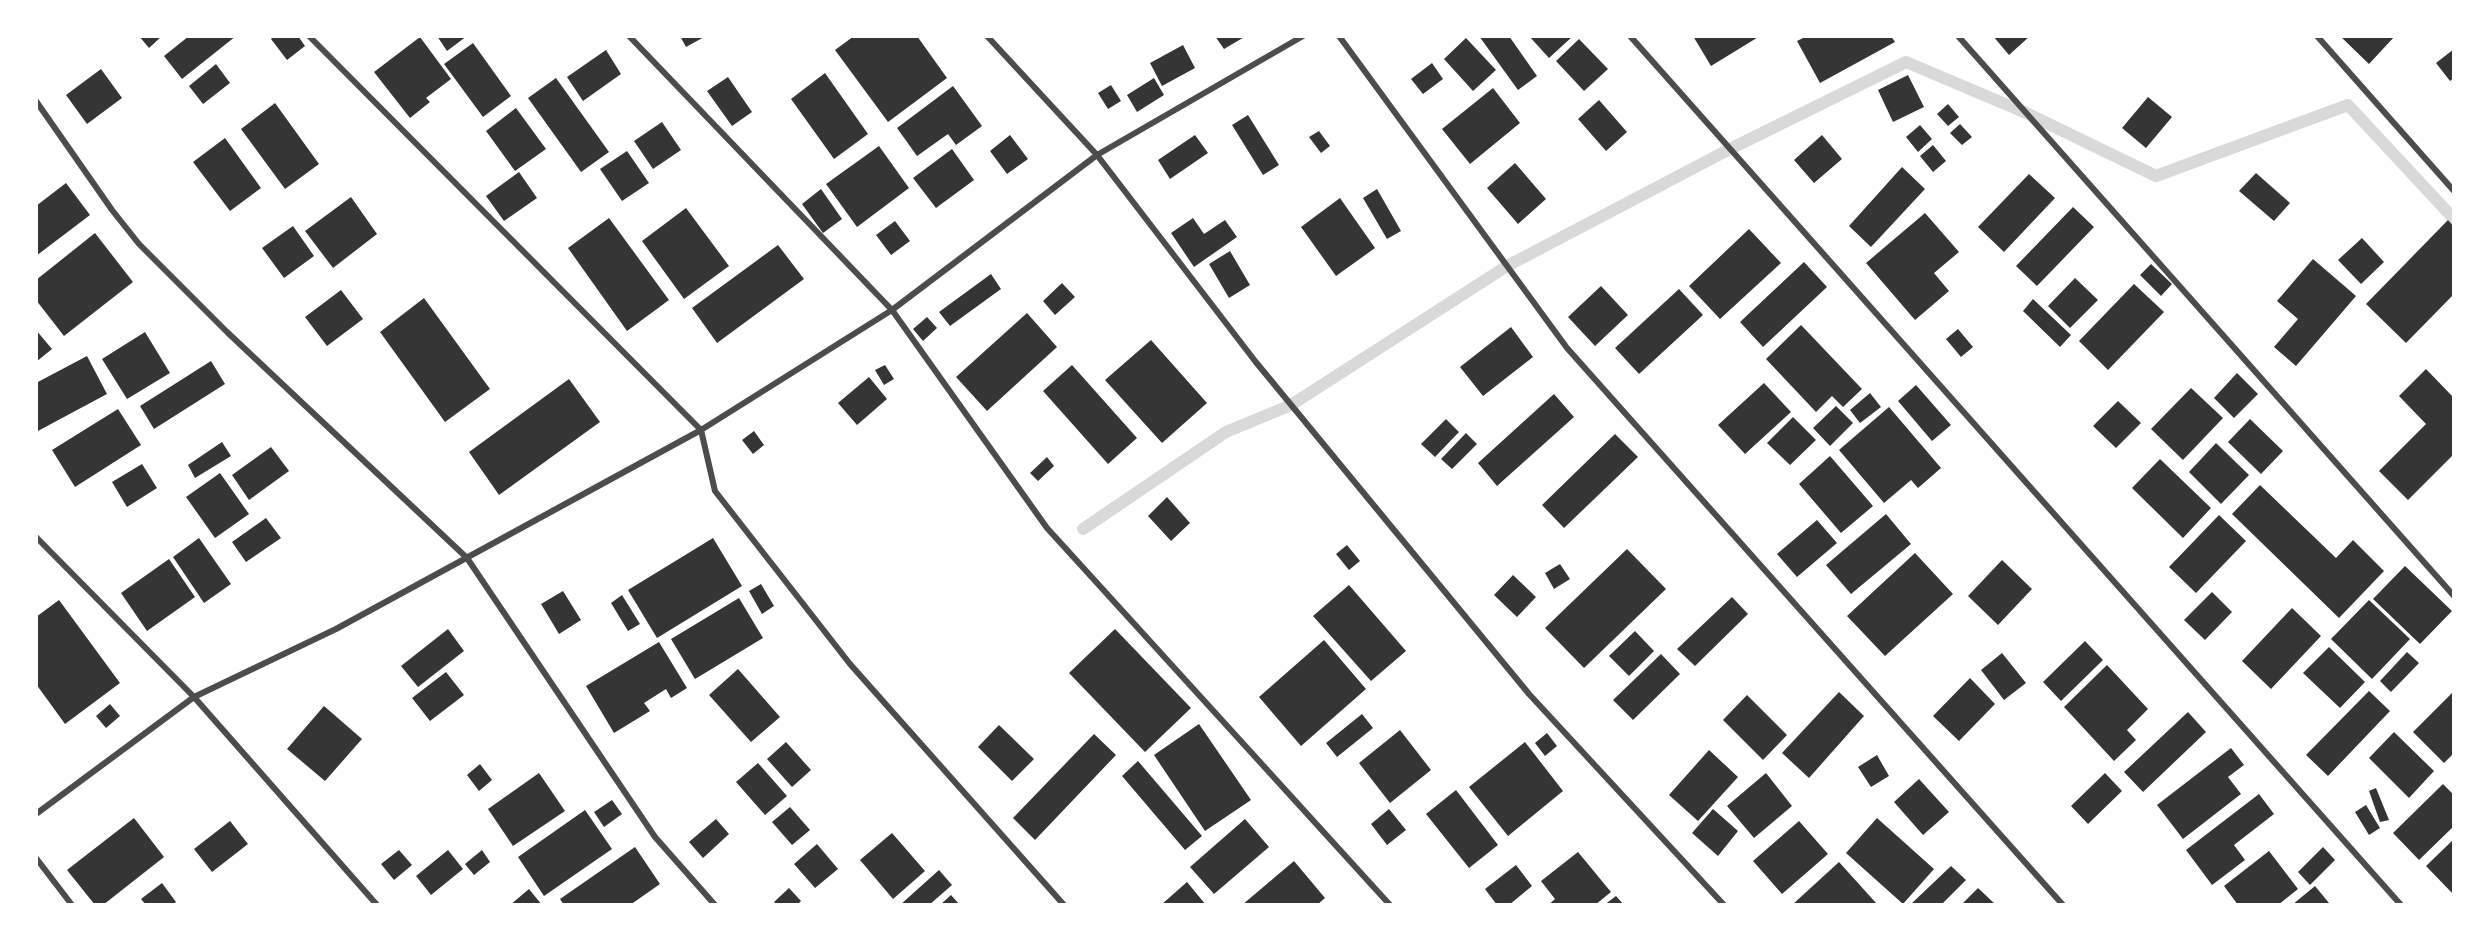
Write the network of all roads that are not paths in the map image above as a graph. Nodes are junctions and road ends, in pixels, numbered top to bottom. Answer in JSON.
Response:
{"nodes":[{"id":1,"x":309,"y":36,"type":"edge"},
{"id":2,"x":629,"y":36,"type":"edge"},
{"id":3,"x":987,"y":36,"type":"edge"},
{"id":4,"x":1303,"y":36,"type":"edge"},
{"id":5,"x":1339,"y":36,"type":"edge"},
{"id":6,"x":1630,"y":36,"type":"edge"},
{"id":7,"x":1958,"y":36,"type":"edge"},
{"id":8,"x":2317,"y":36,"type":"edge"},
{"id":9,"x":36,"y":100,"type":"edge"},
{"id":10,"x":1097,"y":155,"type":"junction"},
{"id":11,"x":2454,"y":191,"type":"edge"},
{"id":12,"x":892,"y":310,"type":"junction"},
{"id":13,"x":700,"y":430,"type":"junction"},
{"id":14,"x":36,"y":537,"type":"edge"},
{"id":15,"x":467,"y":558,"type":"junction"},
{"id":16,"x":2454,"y":596,"type":"edge"},
{"id":17,"x":194,"y":697,"type":"junction"},
{"id":18,"x":36,"y":813,"type":"edge"},
{"id":19,"x":36,"y":858,"type":"edge"},
{"id":20,"x":72,"y":905,"type":"edge"},
{"id":21,"x":377,"y":905,"type":"edge"},
{"id":22,"x":715,"y":905,"type":"edge"},
{"id":23,"x":1064,"y":905,"type":"edge"},
{"id":24,"x":1390,"y":905,"type":"edge"},
{"id":25,"x":1724,"y":905,"type":"edge"},
{"id":26,"x":2062,"y":905,"type":"edge"},
{"id":27,"x":2401,"y":905,"type":"edge"}],
"edges":[{"from":1,"to":13,"type":"street"},
{"from":2,"to":12,"type":"street"},
{"from":3,"to":10,"type":"street"},
{"from":4,"to":10,"type":"street"},
{"from":5,"to":26,"type":"street"},
{"from":6,"to":27,"type":"street"},
{"from":7,"to":16,"type":"street"},
{"from":8,"to":11,"type":"street"},
{"from":9,"to":15,"type":"street"},
{"from":10,"to":12,"type":"street"},
{"from":10,"to":25,"type":"street"},
{"from":12,"to":13,"type":"street"},
{"from":12,"to":24,"type":"street"},
{"from":13,"to":15,"type":"street"},
{"from":13,"to":23,"type":"street"},
{"from":14,"to":17,"type":"street"},
{"from":15,"to":17,"type":"street"},
{"from":15,"to":22,"type":"street"},
{"from":17,"to":18,"type":"street"},
{"from":17,"to":21,"type":"street"},
{"from":19,"to":20,"type":"street"}]}
